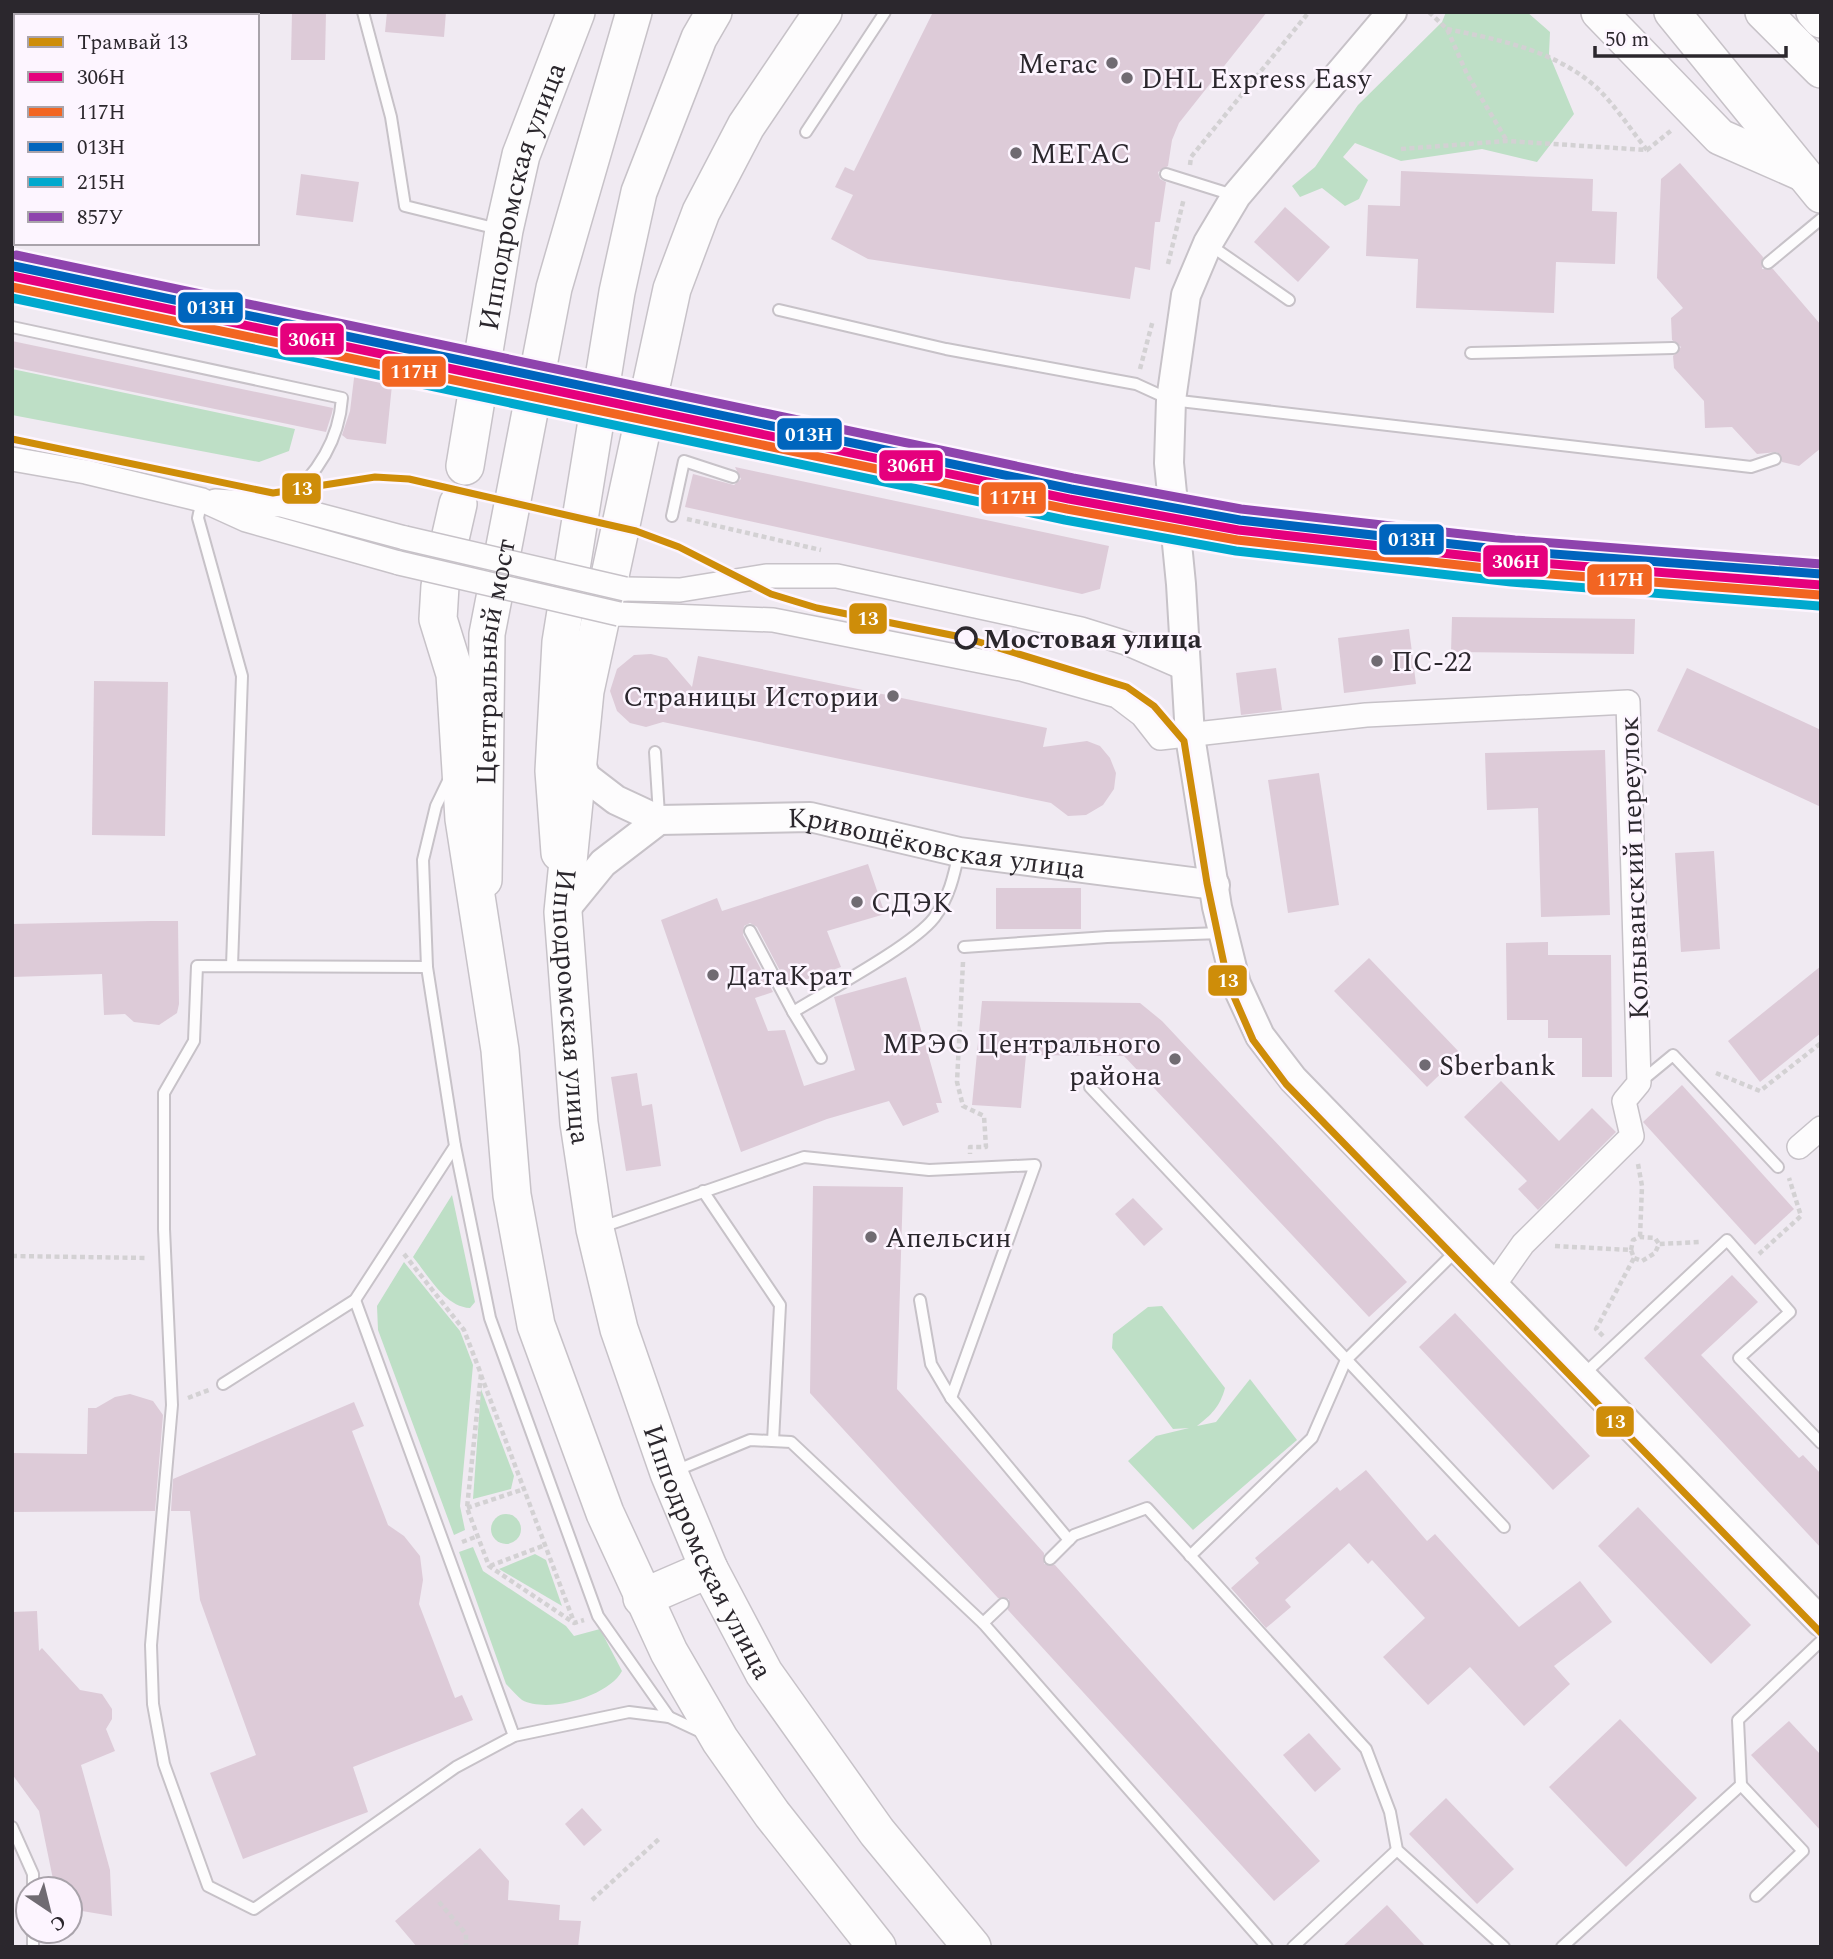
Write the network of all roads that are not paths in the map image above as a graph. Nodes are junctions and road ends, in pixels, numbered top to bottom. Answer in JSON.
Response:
{"nodes":[{"id":1,"x":363,"y":12,"type":"edge"},
{"id":2,"x":576,"y":12,"type":"edge"},
{"id":3,"x":634,"y":12,"type":"edge"},
{"id":4,"x":714,"y":12,"type":"edge"},
{"id":5,"x":824,"y":12,"type":"edge"},
{"id":6,"x":885,"y":12,"type":"edge"},
{"id":7,"x":1599,"y":12,"type":"edge"},
{"id":8,"x":1672,"y":12,"type":"edge"},
{"id":9,"x":1763,"y":12,"type":"edge"},
{"id":10,"x":1814,"y":12,"type":"edge"},
{"id":11,"x":1383,"y":18,"type":"edge"},
{"id":12,"x":1821,"y":20,"type":"edge"},
{"id":13,"x":1821,"y":71,"type":"edge"},
{"id":14,"x":806,"y":132,"type":"dead end"},
{"id":15,"x":1166,"y":174,"type":"dead end"},
{"id":16,"x":1811,"y":184,"type":"edge"},
{"id":17,"x":1236,"y":195,"type":"junction"},
{"id":18,"x":1821,"y":219,"type":"edge"},
{"id":19,"x":504,"y":230,"type":"junction"},
{"id":20,"x":1208,"y":243,"type":"junction"},
{"id":21,"x":1768,"y":263,"type":"dead end"},
{"id":22,"x":1289,"y":300,"type":"dead end"},
{"id":23,"x":779,"y":310,"type":"dead end"},
{"id":24,"x":12,"y":327,"type":"edge"},
{"id":25,"x":1673,"y":348,"type":"dead end"},
{"id":26,"x":1471,"y":353,"type":"dead end"},
{"id":27,"x":1171,"y":400,"type":"junction"},
{"id":28,"x":12,"y":459,"type":"edge"},
{"id":29,"x":1775,"y":459,"type":"dead end"},
{"id":30,"x":466,"y":466,"type":"dead end"},
{"id":31,"x":733,"y":477,"type":"dead end"},
{"id":32,"x":202,"y":500,"type":"junction"},
{"id":33,"x":458,"y":504,"type":"dead end"},
{"id":34,"x":281,"y":505,"type":"junction"},
{"id":35,"x":672,"y":516,"type":"dead end"},
{"id":36,"x":450,"y":539,"type":"dead end"},
{"id":37,"x":440,"y":586,"type":"dead end"},
{"id":38,"x":1186,"y":669,"type":"junction"},
{"id":39,"x":1190,"y":736,"type":"junction"},
{"id":40,"x":655,"y":752,"type":"dead end"},
{"id":41,"x":577,"y":754,"type":"junction"},
{"id":42,"x":458,"y":758,"type":"junction"},
{"id":43,"x":659,"y":820,"type":"junction"},
{"id":44,"x":959,"y":852,"type":"junction"},
{"id":45,"x":1215,"y":885,"type":"junction"},
{"id":46,"x":563,"y":912,"type":"junction"},
{"id":47,"x":750,"y":931,"type":"dead end"},
{"id":48,"x":1223,"y":932,"type":"junction"},
{"id":49,"x":964,"y":947,"type":"road end"},
{"id":50,"x":483,"y":951,"type":"junction"},
{"id":51,"x":232,"y":966,"type":"junction"},
{"id":52,"x":427,"y":967,"type":"junction"},
{"id":53,"x":793,"y":1012,"type":"junction"},
{"id":54,"x":821,"y":1058,"type":"dead end"},
{"id":55,"x":1639,"y":1083,"type":"junction"},
{"id":56,"x":1090,"y":1087,"type":"dead end"},
{"id":57,"x":1821,"y":1128,"type":"edge"},
{"id":58,"x":455,"y":1146,"type":"junction"},
{"id":59,"x":1799,"y":1147,"type":"dead end"},
{"id":60,"x":1778,"y":1167,"type":"dead end"},
{"id":61,"x":703,"y":1191,"type":"junction"},
{"id":62,"x":595,"y":1229,"type":"junction"},
{"id":63,"x":1459,"y":1248,"type":"junction"},
{"id":64,"x":1494,"y":1285,"type":"junction"},
{"id":65,"x":355,"y":1300,"type":"junction"},
{"id":66,"x":919,"y":1300,"type":"dead end"},
{"id":67,"x":1346,"y":1360,"type":"junction"},
{"id":68,"x":1582,"y":1376,"type":"junction"},
{"id":69,"x":223,"y":1384,"type":"road end"},
{"id":70,"x":951,"y":1398,"type":"junction"},
{"id":71,"x":773,"y":1441,"type":"junction"},
{"id":72,"x":1821,"y":1443,"type":"edge"},
{"id":73,"x":669,"y":1473,"type":"junction"},
{"id":74,"x":1504,"y":1527,"type":"dead end"},
{"id":75,"x":1069,"y":1540,"type":"junction"},
{"id":76,"x":1190,"y":1556,"type":"junction"},
{"id":77,"x":1050,"y":1559,"type":"dead end"},
{"id":78,"x":709,"y":1569,"type":"junction"},
{"id":79,"x":642,"y":1598,"type":"junction"},
{"id":80,"x":1003,"y":1604,"type":"dead end"},
{"id":81,"x":1821,"y":1622,"type":"edge"},
{"id":82,"x":983,"y":1623,"type":"junction"},
{"id":83,"x":1821,"y":1641,"type":"edge"},
{"id":84,"x":668,"y":1717,"type":"junction"},
{"id":85,"x":514,"y":1736,"type":"junction"},
{"id":86,"x":720,"y":1740,"type":"junction"},
{"id":87,"x":1741,"y":1785,"type":"junction"},
{"id":88,"x":12,"y":1827,"type":"edge"},
{"id":89,"x":1397,"y":1850,"type":"junction"},
{"id":90,"x":33,"y":1875,"type":"edge"},
{"id":91,"x":1756,"y":1896,"type":"dead end"},
{"id":92,"x":877,"y":1947,"type":"edge"},
{"id":93,"x":972,"y":1947,"type":"edge"},
{"id":94,"x":1267,"y":1947,"type":"edge"},
{"id":95,"x":1293,"y":1947,"type":"edge"},
{"id":96,"x":1504,"y":1947,"type":"edge"},
{"id":97,"x":1562,"y":1947,"type":"edge"}],
"edges":[{"from":1,"to":19,"type":"lane"},
{"from":2,"to":19,"type":"highway","name":"Ипподромская улица"},
{"from":3,"to":50,"type":"main road","name":"Центральный мост"},
{"from":4,"to":46,"type":"main road"},
{"from":5,"to":41,"type":"highway","name":"Ипподромская улица"},
{"from":6,"to":14,"type":"lane"},
{"from":7,"to":16,"type":"main road"},
{"from":8,"to":16,"type":"main road"},
{"from":9,"to":13,"type":"main road"},
{"from":10,"to":12,"type":"main road"},
{"from":11,"to":17,"type":"street"},
{"from":15,"to":17,"type":"lane"},
{"from":17,"to":20,"type":"street"},
{"from":18,"to":21,"type":"lane"},
{"from":19,"to":30,"type":"highway","name":"Ипподромская улица"},
{"from":20,"to":22,"type":"lane"},
{"from":20,"to":27,"type":"street"},
{"from":23,"to":27,"type":"lane"},
{"from":24,"to":34,"type":"lane"},
{"from":25,"to":26,"type":"lane"},
{"from":27,"to":29,"type":"lane"},
{"from":27,"to":38,"type":"street"},
{"from":28,"to":32,"type":"street"},
{"from":31,"to":35,"type":"lane"},
{"from":32,"to":34,"type":"street"},
{"from":32,"to":39,"type":"street","bridge":true},
{"from":32,"to":51,"type":"lane"},
{"from":33,"to":36,"type":"highway"},
{"from":34,"to":38,"type":"street","bridge":true},
{"from":37,"to":42,"type":"highway"},
{"from":38,"to":39,"type":"street"},
{"from":39,"to":45,"type":"street"},
{"from":39,"to":55,"type":"street","name":"Колыванский переулок"},
{"from":40,"to":43,"type":"lane"},
{"from":41,"to":43,"type":"street"},
{"from":41,"to":46,"type":"highway","name":"Ипподромская улица"},
{"from":42,"to":50,"type":"highway"},
{"from":42,"to":52,"type":"lane"},
{"from":43,"to":44,"type":"street","name":"Кривощёковская улица"},
{"from":43,"to":46,"type":"street"},
{"from":44,"to":45,"type":"street","name":"Кривощёковская улица"},
{"from":44,"to":53,"type":"lane"},
{"from":45,"to":48,"type":"street"},
{"from":46,"to":62,"type":"highway","name":"Ипподромская улица"},
{"from":47,"to":53,"type":"lane"},
{"from":48,"to":49,"type":"lane"},
{"from":48,"to":63,"type":"street"},
{"from":50,"to":79,"type":"highway"},
{"from":51,"to":52,"type":"lane"},
{"from":51,"to":85,"type":"lane"},
{"from":52,"to":58,"type":"lane"},
{"from":53,"to":54,"type":"lane"},
{"from":55,"to":60,"type":"lane"},
{"from":55,"to":64,"type":"street","name":"Колыванский переулок"},
{"from":56,"to":67,"type":"lane"},
{"from":57,"to":59,"type":"street"},
{"from":58,"to":65,"type":"lane"},
{"from":58,"to":84,"type":"lane"},
{"from":61,"to":62,"type":"lane"},
{"from":61,"to":70,"type":"lane"},
{"from":61,"to":71,"type":"lane"},
{"from":62,"to":73,"type":"highway","name":"Ипподромская улица"},
{"from":63,"to":64,"type":"street"},
{"from":63,"to":67,"type":"lane"},
{"from":64,"to":68,"type":"street"},
{"from":65,"to":69,"type":"lane"},
{"from":65,"to":85,"type":"lane"},
{"from":66,"to":70,"type":"lane"},
{"from":67,"to":74,"type":"lane"},
{"from":67,"to":76,"type":"lane"},
{"from":68,"to":72,"type":"lane"},
{"from":68,"to":81,"type":"street"},
{"from":70,"to":75,"type":"lane"},
{"from":71,"to":73,"type":"lane"},
{"from":71,"to":82,"type":"lane"},
{"from":73,"to":78,"type":"highway","name":"Ипподромская улица"},
{"from":75,"to":76,"type":"lane"},
{"from":75,"to":77,"type":"lane"},
{"from":76,"to":89,"type":"lane"},
{"from":78,"to":79,"type":"highway"},
{"from":78,"to":93,"type":"highway","name":"Ипподромская улица"},
{"from":79,"to":86,"type":"highway"},
{"from":80,"to":82,"type":"lane"},
{"from":82,"to":94,"type":"lane"},
{"from":83,"to":87,"type":"lane"},
{"from":84,"to":85,"type":"lane"},
{"from":84,"to":86,"type":"lane"},
{"from":86,"to":92,"type":"highway"},
{"from":87,"to":91,"type":"lane"},
{"from":87,"to":97,"type":"lane"},
{"from":88,"to":90,"type":"lane"},
{"from":89,"to":95,"type":"lane"},
{"from":89,"to":96,"type":"lane"}]}
